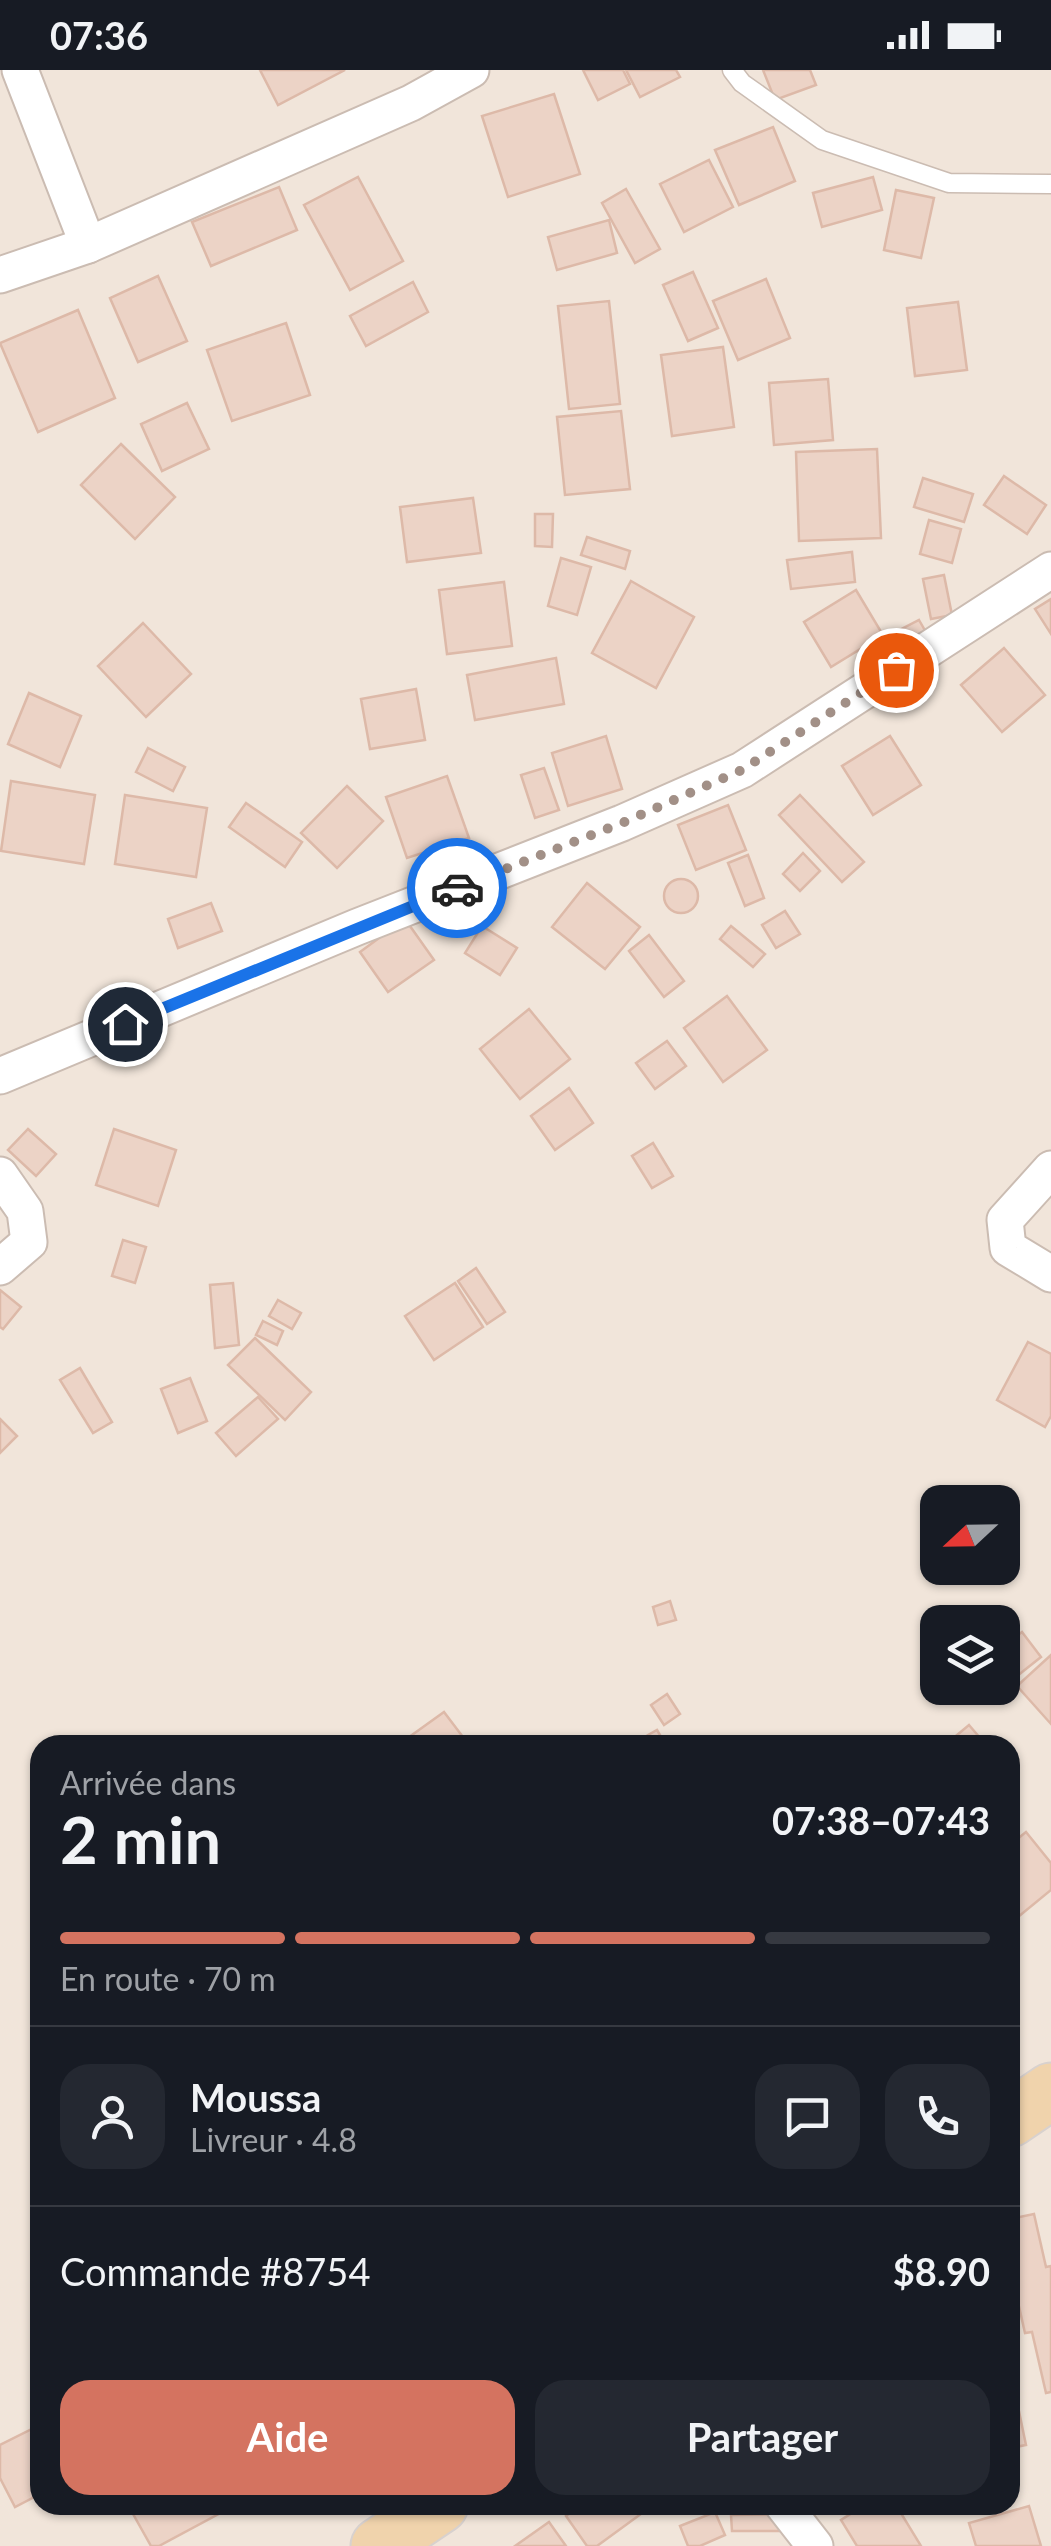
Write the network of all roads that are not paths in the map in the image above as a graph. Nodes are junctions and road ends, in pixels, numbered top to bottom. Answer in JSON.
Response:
{"nodes":[{"id":1,"x":20,"y":70,"type":"edge"},
{"id":2,"x":471,"y":70,"type":"edge"},
{"id":3,"x":732,"y":70,"type":"edge"},
{"id":4,"x":1051,"y":184,"type":"edge"},
{"id":5,"x":88,"y":245,"type":"junction"},
{"id":6,"x":0,"y":275,"type":"edge"},
{"id":7,"x":1051,"y":570,"type":"edge"},
{"id":8,"x":0,"y":1076,"type":"edge"},
{"id":9,"x":1051,"y":1168,"type":"edge"},
{"id":10,"x":0,"y":1175,"type":"edge"},
{"id":11,"x":0,"y":1268,"type":"edge"},
{"id":12,"x":1051,"y":1274,"type":"edge"},
{"id":13,"x":1051,"y":2091,"type":"edge"},
{"id":14,"x":1020,"y":2112,"type":"edge"},
{"id":15,"x":425,"y":2515,"type":"edge"},
{"id":16,"x":791,"y":2515,"type":"edge"},
{"id":17,"x":380,"y":2546,"type":"edge"},
{"id":18,"x":815,"y":2546,"type":"edge"}],
"edges":[{"from":1,"to":5,"type":"street"},
{"from":2,"to":5,"type":"street"},
{"from":3,"to":4,"type":"lane"},
{"from":5,"to":6,"type":"street"},
{"from":7,"to":8,"type":"street"},
{"from":9,"to":12,"type":"street"},
{"from":10,"to":11,"type":"street"},
{"from":13,"to":14,"type":"main road"},
{"from":15,"to":17,"type":"main road"},
{"from":16,"to":18,"type":"street"}]}
